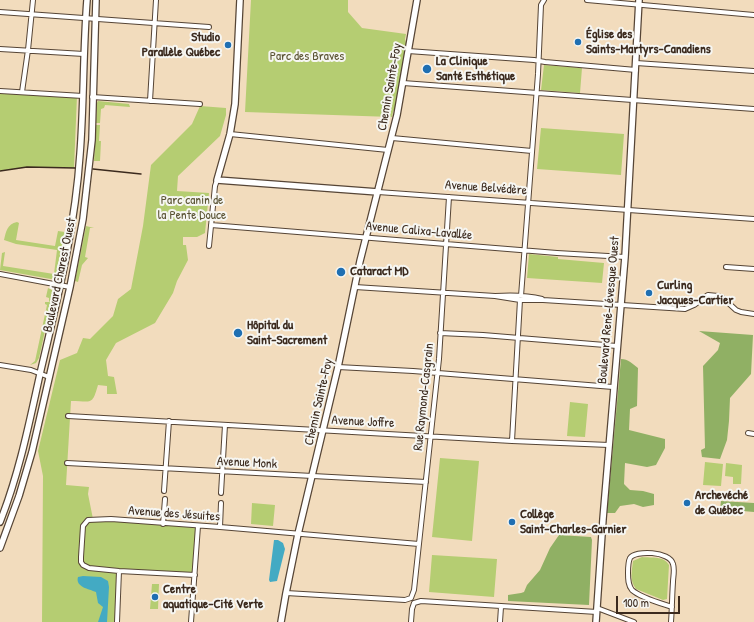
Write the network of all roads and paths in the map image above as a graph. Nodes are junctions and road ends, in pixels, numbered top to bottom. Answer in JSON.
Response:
{"nodes":[{"id":1,"x":33,"y":0,"type":"edge"},
{"id":2,"x":87,"y":0,"type":"edge"},
{"id":3,"x":96,"y":0,"type":"edge"},
{"id":4,"x":156,"y":0,"type":"edge"},
{"id":5,"x":240,"y":0,"type":"edge"},
{"id":6,"x":417,"y":0,"type":"edge"},
{"id":7,"x":544,"y":0,"type":"edge"},
{"id":8,"x":587,"y":0,"type":"edge"},
{"id":9,"x":639,"y":2,"type":"edge"},
{"id":10,"x":0,"y":12,"type":"edge"},
{"id":11,"x":32,"y":14,"type":"junction"},
{"id":12,"x":754,"y":15,"type":"edge"},
{"id":13,"x":86,"y":18,"type":"junction"},
{"id":14,"x":95,"y":18,"type":"junction"},
{"id":15,"x":155,"y":23,"type":"junction"},
{"id":16,"x":209,"y":27,"type":"dead end"},
{"id":17,"x":0,"y":49,"type":"edge"},
{"id":18,"x":28,"y":50,"type":"junction"},
{"id":19,"x":408,"y":51,"type":"junction"},
{"id":20,"x":84,"y":54,"type":"junction"},
{"id":21,"x":539,"y":61,"type":"junction"},
{"id":22,"x":636,"y":63,"type":"junction"},
{"id":23,"x":636,"y":70,"type":"junction"},
{"id":24,"x":754,"y":71,"type":"edge"},
{"id":25,"x":403,"y":83,"type":"junction"},
{"id":26,"x":0,"y":91,"type":"edge"},
{"id":27,"x":22,"y":92,"type":"junction"},
{"id":28,"x":536,"y":93,"type":"junction"},
{"id":29,"x":83,"y":96,"type":"junction"},
{"id":30,"x":92,"y":96,"type":"junction"},
{"id":31,"x":150,"y":101,"type":"junction"},
{"id":32,"x":634,"y":101,"type":"junction"},
{"id":33,"x":200,"y":104,"type":"dead end"},
{"id":34,"x":754,"y":109,"type":"edge"},
{"id":35,"x":230,"y":134,"type":"junction"},
{"id":36,"x":392,"y":138,"type":"junction"},
{"id":37,"x":388,"y":150,"type":"junction"},
{"id":38,"x":532,"y":151,"type":"junction"},
{"id":39,"x":217,"y":180,"type":"junction"},
{"id":40,"x":378,"y":192,"type":"junction"},
{"id":41,"x":448,"y":196,"type":"junction"},
{"id":42,"x":528,"y":202,"type":"junction"},
{"id":43,"x":627,"y":210,"type":"junction"},
{"id":44,"x":754,"y":219,"type":"edge"},
{"id":45,"x":211,"y":225,"type":"junction"},
{"id":46,"x":366,"y":237,"type":"junction"},
{"id":47,"x":446,"y":244,"type":"junction"},
{"id":48,"x":209,"y":246,"type":"dead end"},
{"id":49,"x":524,"y":250,"type":"junction"},
{"id":50,"x":624,"y":257,"type":"junction"},
{"id":51,"x":726,"y":267,"type":"dead end"},
{"id":52,"x":754,"y":268,"type":"edge"},
{"id":53,"x":0,"y":274,"type":"edge"},
{"id":54,"x":61,"y":285,"type":"junction"},
{"id":55,"x":70,"y":287,"type":"junction"},
{"id":56,"x":355,"y":287,"type":"junction"},
{"id":57,"x":442,"y":293,"type":"junction"},
{"id":58,"x":520,"y":298,"type":"junction"},
{"id":59,"x":620,"y":305,"type":"junction"},
{"id":60,"x":754,"y":314,"type":"edge"},
{"id":61,"x":440,"y":333,"type":"junction"},
{"id":62,"x":518,"y":339,"type":"junction"},
{"id":63,"x":617,"y":346,"type":"junction"},
{"id":64,"x":0,"y":365,"type":"edge"},
{"id":65,"x":338,"y":367,"type":"junction"},
{"id":66,"x":40,"y":373,"type":"junction"},
{"id":67,"x":436,"y":374,"type":"junction"},
{"id":68,"x":49,"y":377,"type":"junction"},
{"id":69,"x":516,"y":379,"type":"junction"},
{"id":70,"x":614,"y":387,"type":"junction"},
{"id":71,"x":68,"y":416,"type":"dead end"},
{"id":72,"x":169,"y":422,"type":"junction"},
{"id":73,"x":225,"y":425,"type":"junction"},
{"id":74,"x":324,"y":430,"type":"junction"},
{"id":75,"x":748,"y":433,"type":"dead end"},
{"id":76,"x":754,"y":434,"type":"edge"},
{"id":77,"x":430,"y":436,"type":"junction"},
{"id":78,"x":512,"y":441,"type":"junction"},
{"id":79,"x":609,"y":445,"type":"junction"},
{"id":80,"x":68,"y":463,"type":"dead end"},
{"id":81,"x":167,"y":469,"type":"junction"},
{"id":82,"x":223,"y":471,"type":"junction"},
{"id":83,"x":313,"y":476,"type":"junction"},
{"id":84,"x":426,"y":482,"type":"junction"},
{"id":85,"x":164,"y":491,"type":"dead end"},
{"id":86,"x":221,"y":493,"type":"dead end"},
{"id":87,"x":165,"y":499,"type":"dead end"},
{"id":88,"x":221,"y":503,"type":"dead end"},
{"id":89,"x":0,"y":522,"type":"edge"},
{"id":90,"x":163,"y":524,"type":"junction"},
{"id":91,"x":198,"y":526,"type":"junction"},
{"id":92,"x":220,"y":527,"type":"junction"},
{"id":93,"x":298,"y":534,"type":"junction"},
{"id":94,"x":419,"y":544,"type":"junction"},
{"id":95,"x":0,"y":548,"type":"edge"},
{"id":96,"x":119,"y":571,"type":"junction"},
{"id":97,"x":195,"y":575,"type":"junction"},
{"id":98,"x":286,"y":593,"type":"junction"},
{"id":99,"x":501,"y":607,"type":"junction"},
{"id":100,"x":672,"y":607,"type":"junction"},
{"id":101,"x":597,"y":610,"type":"junction"},
{"id":102,"x":117,"y":622,"type":"edge"},
{"id":103,"x":192,"y":622,"type":"edge"},
{"id":104,"x":281,"y":622,"type":"edge"},
{"id":105,"x":411,"y":622,"type":"edge"},
{"id":106,"x":500,"y":622,"type":"edge"},
{"id":107,"x":596,"y":622,"type":"edge"},
{"id":108,"x":634,"y":622,"type":"edge"},
{"id":109,"x":671,"y":622,"type":"edge"}],
"edges":[{"from":1,"to":11,"type":"street"},
{"from":2,"to":13,"type":"main road","name":"Boulevard Charest Ouest"},
{"from":3,"to":14,"type":"main road","name":"Boulevard Charest Ouest"},
{"from":4,"to":15,"type":"street"},
{"from":5,"to":35,"type":"main road"},
{"from":6,"to":19,"type":"main road","name":"Chemin Sainte-Foy"},
{"from":7,"to":21,"type":"street"},
{"from":8,"to":9,"type":"street"},
{"from":9,"to":12,"type":"street"},
{"from":9,"to":22,"type":"main road","name":"Boulevard René-Lévesque Ouest"},
{"from":10,"to":11,"type":"street"},
{"from":11,"to":13,"type":"street"},
{"from":11,"to":18,"type":"street"},
{"from":13,"to":14,"type":"street"},
{"from":13,"to":20,"type":"main road","name":"Boulevard Charest Ouest"},
{"from":14,"to":15,"type":"street"},
{"from":14,"to":30,"type":"main road","name":"Boulevard Charest Ouest"},
{"from":15,"to":16,"type":"street"},
{"from":15,"to":31,"type":"street"},
{"from":17,"to":18,"type":"street"},
{"from":18,"to":20,"type":"street"},
{"from":18,"to":27,"type":"street"},
{"from":19,"to":21,"type":"street"},
{"from":19,"to":25,"type":"main road","name":"Chemin Sainte-Foy"},
{"from":20,"to":29,"type":"main road","name":"Boulevard Charest Ouest"},
{"from":21,"to":23,"type":"street"},
{"from":21,"to":28,"type":"street"},
{"from":22,"to":23,"type":"main road","name":"Boulevard René-Lévesque Ouest"},
{"from":22,"to":24,"type":"street"},
{"from":23,"to":32,"type":"main road","name":"Boulevard René-Lévesque Ouest"},
{"from":25,"to":28,"type":"street"},
{"from":25,"to":36,"type":"main road","name":"Chemin Sainte-Foy"},
{"from":26,"to":27,"type":"street"},
{"from":27,"to":29,"type":"street"},
{"from":28,"to":32,"type":"street"},
{"from":28,"to":38,"type":"street"},
{"from":29,"to":54,"type":"main road","name":"Boulevard Charest Ouest"},
{"from":30,"to":31,"type":"street"},
{"from":30,"to":55,"type":"main road","name":"Boulevard Charest Ouest"},
{"from":31,"to":33,"type":"street"},
{"from":32,"to":34,"type":"street"},
{"from":32,"to":43,"type":"main road","name":"Boulevard René-Lévesque Ouest"},
{"from":35,"to":37,"type":"street"},
{"from":35,"to":39,"type":"main road"},
{"from":36,"to":37,"type":"main road","name":"Chemin Sainte-Foy"},
{"from":36,"to":38,"type":"street"},
{"from":37,"to":40,"type":"main road","name":"Chemin Sainte-Foy"},
{"from":38,"to":42,"type":"street"},
{"from":39,"to":40,"type":"main road","name":"Avenue Belvédère"},
{"from":39,"to":45,"type":"street"},
{"from":40,"to":41,"type":"street","name":"Avenue Belvédère"},
{"from":40,"to":46,"type":"main road","name":"Chemin Sainte-Foy"},
{"from":41,"to":42,"type":"street","name":"Avenue Belvédère"},
{"from":41,"to":47,"type":"street","name":"Rue Raymond-Casgrain"},
{"from":42,"to":43,"type":"street","name":"Avenue Belvédère"},
{"from":42,"to":49,"type":"street"},
{"from":43,"to":44,"type":"street","name":"Avenue Belvédère"},
{"from":43,"to":50,"type":"main road","name":"Boulevard René-Lévesque Ouest"},
{"from":45,"to":46,"type":"street","name":"Avenue Calixa-Lavallée"},
{"from":45,"to":48,"type":"street"},
{"from":46,"to":47,"type":"street","name":"Avenue Calixa-Lavallée"},
{"from":46,"to":56,"type":"main road","name":"Chemin Sainte-Foy"},
{"from":47,"to":49,"type":"street","name":"Avenue Calixa-Lavallée"},
{"from":47,"to":57,"type":"street","name":"Rue Raymond-Casgrain"},
{"from":49,"to":50,"type":"street","name":"Avenue Calixa-Lavallée"},
{"from":49,"to":58,"type":"street"},
{"from":50,"to":59,"type":"main road","name":"Boulevard René-Lévesque Ouest"},
{"from":51,"to":52,"type":"street"},
{"from":53,"to":54,"type":"street"},
{"from":54,"to":55,"type":"street"},
{"from":54,"to":66,"type":"main road","name":"Boulevard Charest Ouest"},
{"from":55,"to":68,"type":"main road","name":"Boulevard Charest Ouest"},
{"from":56,"to":57,"type":"street"},
{"from":56,"to":65,"type":"main road","name":"Chemin Sainte-Foy"},
{"from":57,"to":58,"type":"street"},
{"from":57,"to":61,"type":"street","name":"Rue Raymond-Casgrain"},
{"from":58,"to":59,"type":"street"},
{"from":58,"to":62,"type":"street"},
{"from":59,"to":60,"type":"street"},
{"from":59,"to":63,"type":"main road","name":"Boulevard René-Lévesque Ouest"},
{"from":61,"to":62,"type":"street"},
{"from":61,"to":67,"type":"street","name":"Rue Raymond-Casgrain"},
{"from":62,"to":63,"type":"street"},
{"from":62,"to":69,"type":"street"},
{"from":63,"to":70,"type":"main road","name":"Boulevard René-Lévesque Ouest"},
{"from":64,"to":66,"type":"street"},
{"from":65,"to":67,"type":"street"},
{"from":65,"to":74,"type":"main road","name":"Chemin Sainte-Foy"},
{"from":66,"to":68,"type":"street"},
{"from":66,"to":89,"type":"main road","name":"Boulevard Charest Ouest"},
{"from":67,"to":69,"type":"street"},
{"from":67,"to":77,"type":"street","name":"Rue Raymond-Casgrain"},
{"from":68,"to":95,"type":"main road","name":"Boulevard Charest Ouest"},
{"from":69,"to":70,"type":"street"},
{"from":69,"to":78,"type":"street"},
{"from":70,"to":79,"type":"main road","name":"Boulevard René-Lévesque Ouest"},
{"from":71,"to":72,"type":"street","name":"Avenue Joffre"},
{"from":72,"to":73,"type":"street","name":"Avenue Joffre"},
{"from":72,"to":81,"type":"street"},
{"from":73,"to":74,"type":"street","name":"Avenue Joffre"},
{"from":73,"to":82,"type":"street"},
{"from":74,"to":77,"type":"street","name":"Avenue Joffre"},
{"from":74,"to":83,"type":"main road","name":"Chemin Sainte-Foy"},
{"from":75,"to":76,"type":"street"},
{"from":77,"to":78,"type":"street","name":"Avenue Joffre"},
{"from":77,"to":84,"type":"street","name":"Rue Raymond-Casgrain"},
{"from":78,"to":79,"type":"street","name":"Avenue Joffre"},
{"from":79,"to":101,"type":"main road","name":"Boulevard René-Lévesque Ouest"},
{"from":80,"to":81,"type":"street","name":"Avenue Monk"},
{"from":81,"to":82,"type":"street","name":"Avenue Monk"},
{"from":81,"to":85,"type":"street"},
{"from":82,"to":83,"type":"street","name":"Avenue Monk"},
{"from":82,"to":86,"type":"street"},
{"from":83,"to":84,"type":"street","name":"Avenue Monk"},
{"from":83,"to":93,"type":"main road","name":"Chemin Sainte-Foy"},
{"from":84,"to":94,"type":"street","name":"Rue Raymond-Casgrain"},
{"from":87,"to":90,"type":"street"},
{"from":88,"to":92,"type":"street"},
{"from":90,"to":91,"type":"street","name":"Avenue des Jésuites"},
{"from":90,"to":96,"type":"street","name":"Avenue des Jésuites"},
{"from":91,"to":92,"type":"street","name":"Avenue des Jésuites"},
{"from":91,"to":97,"type":"street"},
{"from":92,"to":93,"type":"street","name":"Avenue des Jésuites"},
{"from":93,"to":94,"type":"street","name":"Avenue des Jésuites"},
{"from":93,"to":98,"type":"main road","name":"Chemin Sainte-Foy"},
{"from":94,"to":98,"type":"street","name":"Rue Raymond-Casgrain"},
{"from":96,"to":97,"type":"street","name":"Avenue des Jésuites"},
{"from":96,"to":102,"type":"street"},
{"from":97,"to":103,"type":"street"},
{"from":98,"to":104,"type":"main road","name":"Chemin Sainte-Foy"},
{"from":99,"to":101,"type":"street"},
{"from":99,"to":105,"type":"street"},
{"from":99,"to":106,"type":"street"},
{"from":100,"to":100,"type":"street"},
{"from":100,"to":109,"type":"street"},
{"from":101,"to":107,"type":"main road","name":"Boulevard René-Lévesque Ouest"},
{"from":101,"to":108,"type":"street"}]}
